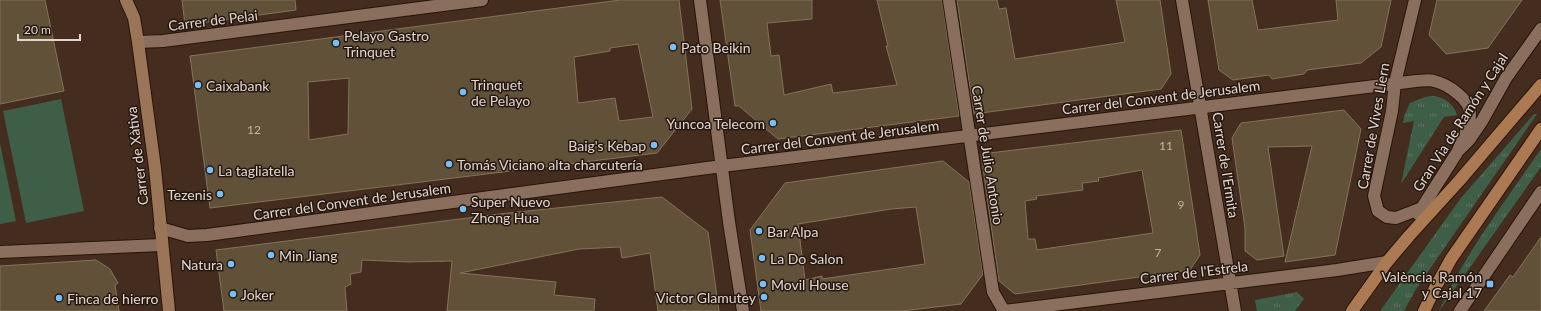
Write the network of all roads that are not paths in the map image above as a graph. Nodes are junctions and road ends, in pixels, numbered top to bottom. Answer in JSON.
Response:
{"nodes":[{"id":1,"x":126,"y":0,"type":"edge"},
{"id":2,"x":133,"y":0,"type":"edge"},
{"id":3,"x":482,"y":0,"type":"edge"},
{"id":4,"x":700,"y":0,"type":"edge"},
{"id":5,"x":949,"y":0,"type":"edge"},
{"id":6,"x":1182,"y":0,"type":"edge"},
{"id":7,"x":1414,"y":0,"type":"edge"},
{"id":8,"x":134,"y":18,"type":"junction"},
{"id":9,"x":1541,"y":29,"type":"edge"},
{"id":10,"x":138,"y":42,"type":"junction"},
{"id":11,"x":1395,"y":84,"type":"junction"},
{"id":12,"x":1541,"y":85,"type":"edge"},
{"id":13,"x":1201,"y":106,"type":"junction"},
{"id":14,"x":1541,"y":129,"type":"edge"},
{"id":15,"x":970,"y":137,"type":"junction"},
{"id":16,"x":1458,"y":151,"type":"junction"},
{"id":17,"x":722,"y":166,"type":"junction"},
{"id":18,"x":1541,"y":192,"type":"edge"},
{"id":19,"x":1422,"y":208,"type":"junction"},
{"id":20,"x":160,"y":228,"type":"junction"},
{"id":21,"x":1409,"y":236,"type":"junction"},
{"id":22,"x":162,"y":245,"type":"junction"},
{"id":23,"x":0,"y":252,"type":"edge"},
{"id":24,"x":1387,"y":262,"type":"junction"},
{"id":25,"x":1230,"y":283,"type":"junction"},
{"id":26,"x":169,"y":311,"type":"edge"},
{"id":27,"x":743,"y":311,"type":"edge"},
{"id":28,"x":1004,"y":311,"type":"edge"},
{"id":29,"x":1235,"y":311,"type":"edge"},
{"id":30,"x":1352,"y":311,"type":"edge"},
{"id":31,"x":1424,"y":311,"type":"edge"},
{"id":32,"x":1460,"y":311,"type":"edge"}],
"edges":[{"from":1,"to":8,"type":"main road","name":"Carrer de Xàtiva"},
{"from":2,"to":8,"type":"street"},
{"from":3,"to":10,"type":"street","name":"Carrer de Pelai"},
{"from":4,"to":17,"type":"street"},
{"from":5,"to":15,"type":"street","name":"Carrer de Julio Antonio"},
{"from":6,"to":13,"type":"street","name":"Carrer de l'Ermita"},
{"from":7,"to":11,"type":"street","name":"Carrer de Vives Liern"},
{"from":8,"to":10,"type":"main road","name":"Carrer de Xàtiva"},
{"from":9,"to":16,"type":"street","name":"Gran Via de Ramón y Cajal"},
{"from":10,"to":20,"type":"main road","name":"Carrer de Xàtiva"},
{"from":11,"to":13,"type":"street","name":"Carrer del Convent de Jerusalem"},
{"from":11,"to":16,"type":"street","name":"Carrer del Convent de Jerusalem"},
{"from":11,"to":19,"type":"street","name":"Carrer de Vives Liern"},
{"from":12,"to":21,"type":"main road","name":"Gran Via de Ramón y Cajal"},
{"from":13,"to":15,"type":"street","name":"Carrer del Convent de Jerusalem"},
{"from":13,"to":25,"type":"street","name":"Carrer de l'Ermita"},
{"from":14,"to":31,"type":"main road"},
{"from":15,"to":17,"type":"street","name":"Carrer del Convent de Jerusalem"},
{"from":15,"to":28,"type":"street","name":"Carrer de Julio Antonio"},
{"from":16,"to":19,"type":"street","name":"Gran Via de Ramón y Cajal"},
{"from":17,"to":20,"type":"street","name":"Carrer del Convent de Jerusalem"},
{"from":17,"to":27,"type":"street"},
{"from":18,"to":32,"type":"street"},
{"from":19,"to":21,"type":"street","name":"Gran Via de Ramón y Cajal"},
{"from":20,"to":22,"type":"main road","name":"Carrer de Xàtiva"},
{"from":21,"to":24,"type":"main road","name":"Gran Via de Ramón y Cajal"},
{"from":22,"to":23,"type":"street"},
{"from":22,"to":26,"type":"main road","name":"Carrer de Xàtiva"},
{"from":24,"to":25,"type":"street","name":"Carrer de l'Estrela"},
{"from":24,"to":30,"type":"main road","name":"Gran Via de Ramón y Cajal"},
{"from":25,"to":28,"type":"street","name":"Carrer de l'Estrela"},
{"from":25,"to":29,"type":"street","name":"Carrer de l'Ermita"}]}
